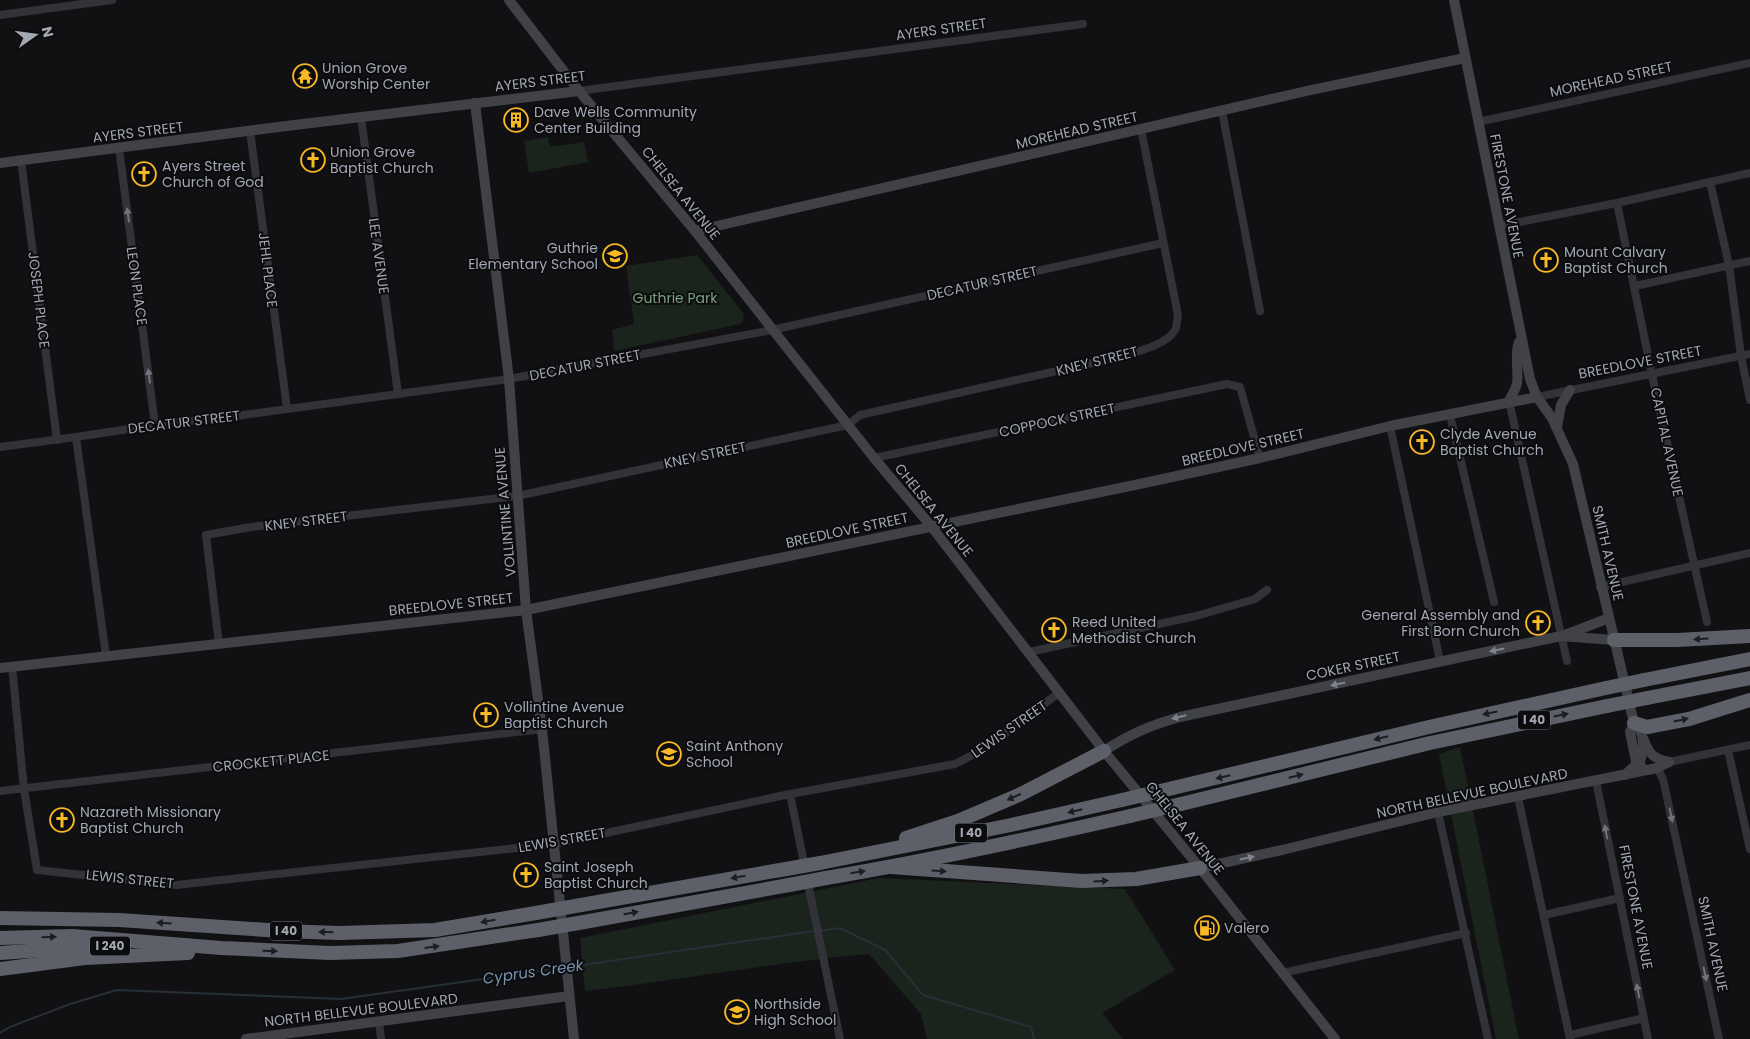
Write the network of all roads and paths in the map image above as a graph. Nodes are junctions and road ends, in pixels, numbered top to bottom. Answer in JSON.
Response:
{"nodes":[{"id":1,"x":112,"y":0,"type":"edge"},
{"id":2,"x":509,"y":0,"type":"edge"},
{"id":3,"x":1454,"y":0,"type":"edge"},
{"id":4,"x":99,"y":1,"type":"edge"},
{"id":5,"x":0,"y":15,"type":"edge"},
{"id":6,"x":1083,"y":24,"type":"dead end"},
{"id":7,"x":1465,"y":58,"type":"junction"},
{"id":8,"x":1750,"y":63,"type":"edge"},
{"id":9,"x":579,"y":91,"type":"junction"},
{"id":10,"x":475,"y":103,"type":"junction"},
{"id":11,"x":1222,"y":111,"type":"junction"},
{"id":12,"x":361,"y":117,"type":"junction"},
{"id":13,"x":1478,"y":122,"type":"junction"},
{"id":14,"x":1142,"y":129,"type":"junction"},
{"id":15,"x":250,"y":131,"type":"junction"},
{"id":16,"x":119,"y":148,"type":"junction"},
{"id":17,"x":21,"y":160,"type":"junction"},
{"id":18,"x":0,"y":163,"type":"edge"},
{"id":19,"x":1750,"y":173,"type":"edge"},
{"id":20,"x":1710,"y":182,"type":"junction"},
{"id":21,"x":1617,"y":203,"type":"junction"},
{"id":22,"x":1499,"y":226,"type":"junction"},
{"id":23,"x":696,"y":231,"type":"junction"},
{"id":24,"x":1163,"y":243,"type":"junction"},
{"id":25,"x":1750,"y":261,"type":"edge"},
{"id":26,"x":1728,"y":265,"type":"junction"},
{"id":27,"x":1635,"y":286,"type":"junction"},
{"id":28,"x":1260,"y":311,"type":"dead end"},
{"id":29,"x":772,"y":330,"type":"junction"},
{"id":30,"x":1521,"y":339,"type":"junction"},
{"id":31,"x":1750,"y":354,"type":"edge"},
{"id":32,"x":1741,"y":356,"type":"junction"},
{"id":33,"x":1652,"y":374,"type":"junction"},
{"id":34,"x":509,"y":379,"type":"junction"},
{"id":35,"x":1570,"y":390,"type":"junction"},
{"id":36,"x":398,"y":394,"type":"junction"},
{"id":37,"x":1537,"y":396,"type":"junction"},
{"id":38,"x":1750,"y":400,"type":"edge"},
{"id":39,"x":1509,"y":401,"type":"junction"},
{"id":40,"x":287,"y":408,"type":"junction"},
{"id":41,"x":1450,"y":415,"type":"junction"},
{"id":42,"x":155,"y":425,"type":"junction"},
{"id":43,"x":848,"y":425,"type":"junction"},
{"id":44,"x":1390,"y":426,"type":"junction"},
{"id":45,"x":1557,"y":427,"type":"junction"},
{"id":46,"x":76,"y":438,"type":"junction"},
{"id":47,"x":57,"y":440,"type":"junction"},
{"id":48,"x":0,"y":447,"type":"edge"},
{"id":49,"x":874,"y":458,"type":"junction"},
{"id":50,"x":1260,"y":458,"type":"junction"},
{"id":51,"x":516,"y":496,"type":"junction"},
{"id":52,"x":931,"y":526,"type":"junction"},
{"id":53,"x":1750,"y":553,"type":"edge"},
{"id":54,"x":1694,"y":565,"type":"junction"},
{"id":55,"x":1600,"y":587,"type":"junction"},
{"id":56,"x":1267,"y":590,"type":"dead end"},
{"id":57,"x":1494,"y":602,"type":"dead end"},
{"id":58,"x":526,"y":610,"type":"junction"},
{"id":59,"x":1609,"y":618,"type":"junction"},
{"id":60,"x":1707,"y":622,"type":"dead end"},
{"id":61,"x":1562,"y":636,"type":"junction"},
{"id":62,"x":1750,"y":636,"type":"edge"},
{"id":63,"x":1614,"y":640,"type":"junction"},
{"id":64,"x":219,"y":644,"type":"junction"},
{"id":65,"x":1029,"y":652,"type":"junction"},
{"id":66,"x":106,"y":656,"type":"junction"},
{"id":67,"x":1750,"y":659,"type":"edge"},
{"id":68,"x":1440,"y":661,"type":"junction"},
{"id":69,"x":1567,"y":661,"type":"dead end"},
{"id":70,"x":12,"y":666,"type":"junction"},
{"id":71,"x":0,"y":668,"type":"edge"},
{"id":72,"x":1750,"y":678,"type":"edge"},
{"id":73,"x":1060,"y":692,"type":"junction"},
{"id":74,"x":1750,"y":700,"type":"edge"},
{"id":75,"x":1634,"y":723,"type":"junction"},
{"id":76,"x":542,"y":729,"type":"junction"},
{"id":77,"x":1643,"y":738,"type":"junction"},
{"id":78,"x":1750,"y":745,"type":"edge"},
{"id":79,"x":1728,"y":750,"type":"junction"},
{"id":80,"x":1104,"y":751,"type":"junction"},
{"id":81,"x":1669,"y":762,"type":"junction"},
{"id":82,"x":1638,"y":764,"type":"junction"},
{"id":83,"x":1654,"y":769,"type":"junction"},
{"id":84,"x":1625,"y":775,"type":"junction"},
{"id":85,"x":1596,"y":781,"type":"junction"},
{"id":86,"x":24,"y":788,"type":"junction"},
{"id":87,"x":0,"y":791,"type":"edge"},
{"id":88,"x":790,"y":794,"type":"junction"},
{"id":89,"x":1518,"y":797,"type":"junction"},
{"id":90,"x":1438,"y":812,"type":"junction"},
{"id":91,"x":554,"y":844,"type":"junction"},
{"id":92,"x":1750,"y":849,"type":"edge"},
{"id":93,"x":842,"y":859,"type":"junction"},
{"id":94,"x":890,"y":867,"type":"junction"},
{"id":95,"x":1200,"y":868,"type":"junction"},
{"id":96,"x":1620,"y":898,"type":"junction"},
{"id":97,"x":0,"y":912,"type":"edge"},
{"id":98,"x":1544,"y":915,"type":"junction"},
{"id":99,"x":35,"y":918,"type":"junction"},
{"id":100,"x":0,"y":919,"type":"edge"},
{"id":101,"x":1466,"y":933,"type":"junction"},
{"id":102,"x":0,"y":938,"type":"edge"},
{"id":103,"x":221,"y":948,"type":"junction"},
{"id":104,"x":246,"y":950,"type":"junction"},
{"id":105,"x":0,"y":953,"type":"edge"},
{"id":106,"x":0,"y":969,"type":"edge"},
{"id":107,"x":1282,"y":973,"type":"junction"},
{"id":108,"x":569,"y":996,"type":"junction"},
{"id":109,"x":1644,"y":1018,"type":"junction"},
{"id":110,"x":379,"y":1022,"type":"junction"},
{"id":111,"x":1570,"y":1037,"type":"edge"},
{"id":112,"x":246,"y":1039,"type":"edge"},
{"id":113,"x":381,"y":1039,"type":"edge"},
{"id":114,"x":574,"y":1039,"type":"edge"},
{"id":115,"x":840,"y":1039,"type":"edge"},
{"id":116,"x":1335,"y":1039,"type":"edge"},
{"id":117,"x":1488,"y":1039,"type":"edge"},
{"id":118,"x":1648,"y":1039,"type":"edge"},
{"id":119,"x":1719,"y":1039,"type":"edge"}],
"edges":[{"from":1,"to":4,"type":"street"},
{"from":2,"to":9,"type":"street","name":"CHELSEA AVENUE"},
{"from":3,"to":7,"type":"street","name":"FIRESTONE AVENUE"},
{"from":4,"to":5,"type":"street"},
{"from":6,"to":9,"type":"street","name":"AYERS STREET"},
{"from":7,"to":11,"type":"street","name":"MOREHEAD STREET"},
{"from":7,"to":13,"type":"street","name":"FIRESTONE AVENUE"},
{"from":8,"to":13,"type":"street","name":"MOREHEAD STREET"},
{"from":9,"to":10,"type":"street","name":"AYERS STREET"},
{"from":9,"to":23,"type":"street","name":"CHELSEA AVENUE"},
{"from":10,"to":12,"type":"street","name":"AYERS STREET"},
{"from":10,"to":34,"type":"street","name":"VOLLINTINE AVENUE"},
{"from":11,"to":14,"type":"street","name":"MOREHEAD STREET"},
{"from":11,"to":28,"type":"street"},
{"from":12,"to":15,"type":"street","name":"AYERS STREET"},
{"from":12,"to":36,"type":"street","name":"LEE AVENUE"},
{"from":13,"to":22,"type":"street","name":"FIRESTONE AVENUE"},
{"from":14,"to":23,"type":"street","name":"MOREHEAD STREET"},
{"from":14,"to":24,"type":"street"},
{"from":15,"to":16,"type":"street","name":"AYERS STREET"},
{"from":15,"to":40,"type":"street","name":"JEHL PLACE"},
{"from":16,"to":17,"type":"street","name":"AYERS STREET"},
{"from":42,"to":16,"type":"street","name":"LEON PLACE","one_way":true},
{"from":17,"to":18,"type":"street","name":"AYERS STREET"},
{"from":17,"to":47,"type":"street","name":"JOSEPH PLACE"},
{"from":19,"to":20,"type":"street"},
{"from":20,"to":21,"type":"street"},
{"from":20,"to":26,"type":"street"},
{"from":21,"to":22,"type":"street"},
{"from":21,"to":27,"type":"street","name":"CAPITAL AVENUE"},
{"from":22,"to":30,"type":"street","name":"FIRESTONE AVENUE"},
{"from":23,"to":29,"type":"street","name":"CHELSEA AVENUE"},
{"from":24,"to":29,"type":"street","name":"DECATUR STREET"},
{"from":24,"to":43,"type":"street","name":"KNEY STREET"},
{"from":25,"to":26,"type":"street"},
{"from":26,"to":27,"type":"street"},
{"from":26,"to":32,"type":"street"},
{"from":27,"to":33,"type":"street","name":"CAPITAL AVENUE"},
{"from":29,"to":34,"type":"street","name":"DECATUR STREET"},
{"from":29,"to":43,"type":"street","name":"CHELSEA AVENUE"},
{"from":30,"to":37,"type":"street","name":"FIRESTONE AVENUE"},
{"from":30,"to":39,"type":"street"},
{"from":31,"to":32,"type":"street","name":"BREEDLOVE STREET"},
{"from":32,"to":33,"type":"street","name":"BREEDLOVE STREET"},
{"from":32,"to":38,"type":"street"},
{"from":33,"to":35,"type":"street","name":"BREEDLOVE STREET"},
{"from":33,"to":54,"type":"street","name":"CAPITAL AVENUE"},
{"from":34,"to":36,"type":"street","name":"DECATUR STREET"},
{"from":34,"to":51,"type":"street","name":"VOLLINTINE AVENUE"},
{"from":35,"to":37,"type":"street","name":"BREEDLOVE STREET"},
{"from":35,"to":45,"type":"street"},
{"from":36,"to":40,"type":"street","name":"DECATUR STREET"},
{"from":37,"to":39,"type":"street","name":"BREEDLOVE STREET"},
{"from":37,"to":45,"type":"street","name":"SMITH AVENUE"},
{"from":39,"to":41,"type":"street","name":"BREEDLOVE STREET"},
{"from":39,"to":61,"type":"street"},
{"from":40,"to":42,"type":"street","name":"DECATUR STREET"},
{"from":41,"to":44,"type":"street","name":"BREEDLOVE STREET"},
{"from":41,"to":57,"type":"street"},
{"from":42,"to":46,"type":"street","name":"DECATUR STREET"},
{"from":43,"to":49,"type":"street","name":"CHELSEA AVENUE"},
{"from":43,"to":51,"type":"street","name":"KNEY STREET"},
{"from":44,"to":50,"type":"street","name":"BREEDLOVE STREET"},
{"from":44,"to":68,"type":"street"},
{"from":45,"to":55,"type":"street","name":"SMITH AVENUE"},
{"from":46,"to":47,"type":"street","name":"DECATUR STREET"},
{"from":46,"to":66,"type":"street"},
{"from":47,"to":48,"type":"street","name":"DECATUR STREET"},
{"from":49,"to":50,"type":"street","name":"COPPOCK STREET"},
{"from":49,"to":52,"type":"street","name":"CHELSEA AVENUE"},
{"from":50,"to":52,"type":"street","name":"BREEDLOVE STREET"},
{"from":51,"to":58,"type":"street","name":"VOLLINTINE AVENUE"},
{"from":51,"to":64,"type":"street","name":"KNEY STREET"},
{"from":52,"to":58,"type":"street","name":"BREEDLOVE STREET"},
{"from":52,"to":65,"type":"street","name":"CHELSEA AVENUE"},
{"from":53,"to":54,"type":"street"},
{"from":54,"to":55,"type":"street"},
{"from":54,"to":60,"type":"street","name":"CAPITAL AVENUE"},
{"from":55,"to":59,"type":"street","name":"SMITH AVENUE"},
{"from":56,"to":65,"type":"street"},
{"from":58,"to":64,"type":"street","name":"BREEDLOVE STREET"},
{"from":58,"to":76,"type":"street","name":"VOLLINTINE AVENUE"},
{"from":59,"to":61,"type":"street"},
{"from":59,"to":63,"type":"street","name":"SMITH AVENUE"},
{"from":61,"to":63,"type":"street","name":"COKER STREET"},
{"from":61,"to":68,"type":"street","name":"COKER STREET","one_way":true},
{"from":61,"to":69,"type":"street"},
{"from":62,"to":63,"type":"highway","one_way":true},
{"from":63,"to":75,"type":"street","name":"SMITH AVENUE"},
{"from":64,"to":66,"type":"street","name":"BREEDLOVE STREET"},
{"from":65,"to":73,"type":"street","name":"CHELSEA AVENUE"},
{"from":66,"to":70,"type":"street","name":"BREEDLOVE STREET"},
{"from":67,"to":93,"type":"highway","number":"I 40","one_way":true,"bridge":true},
{"from":68,"to":80,"type":"street","name":"COKER STREET","one_way":true},
{"from":70,"to":71,"type":"street","name":"BREEDLOVE STREET"},
{"from":70,"to":86,"type":"street"},
{"from":94,"to":72,"type":"highway","number":"I 40","one_way":true,"bridge":true},
{"from":73,"to":80,"type":"street","name":"CHELSEA AVENUE"},
{"from":73,"to":88,"type":"street","name":"LEWIS STREET"},
{"from":75,"to":74,"type":"highway","one_way":true},
{"from":75,"to":77,"type":"street","name":"SMITH AVENUE"},
{"from":75,"to":82,"type":"street","name":"SMITH AVENUE"},
{"from":76,"to":86,"type":"street","name":"CROCKETT PLACE"},
{"from":76,"to":91,"type":"street","name":"VOLLINTINE AVENUE"},
{"from":77,"to":81,"type":"street","name":"SMITH AVENUE"},
{"from":77,"to":82,"type":"street"},
{"from":78,"to":79,"type":"street","name":"NORTH BELLEVUE BOULEVARD"},
{"from":79,"to":81,"type":"street","name":"NORTH BELLEVUE BOULEVARD"},
{"from":79,"to":92,"type":"street"},
{"from":80,"to":93,"type":"highway","one_way":true},
{"from":80,"to":95,"type":"street","name":"CHELSEA AVENUE"},
{"from":81,"to":83,"type":"street","name":"NORTH BELLEVUE BOULEVARD"},
{"from":82,"to":83,"type":"street"},
{"from":82,"to":84,"type":"street"},
{"from":83,"to":84,"type":"street","name":"NORTH BELLEVUE BOULEVARD"},
{"from":83,"to":119,"type":"street","name":"SMITH AVENUE","one_way":true},
{"from":84,"to":85,"type":"street","name":"NORTH BELLEVUE BOULEVARD"},
{"from":85,"to":89,"type":"street","name":"NORTH BELLEVUE BOULEVARD"},
{"from":96,"to":85,"type":"street","name":"FIRESTONE AVENUE","one_way":true},
{"from":86,"to":87,"type":"street","name":"CROCKETT PLACE"},
{"from":86,"to":91,"type":"street","name":"LEWIS STREET"},
{"from":88,"to":91,"type":"street","name":"LEWIS STREET"},
{"from":88,"to":115,"type":"street"},
{"from":89,"to":90,"type":"street","name":"NORTH BELLEVUE BOULEVARD"},
{"from":89,"to":98,"type":"street"},
{"from":95,"to":90,"type":"street","name":"NORTH BELLEVUE BOULEVARD","one_way":true},
{"from":90,"to":101,"type":"street"},
{"from":91,"to":108,"type":"street","name":"VOLLINTINE AVENUE"},
{"from":93,"to":99,"type":"highway","number":"I 40","one_way":true,"bridge":true},
{"from":94,"to":95,"type":"highway","one_way":true},
{"from":104,"to":94,"type":"highway","number":"I 40","one_way":true,"bridge":true},
{"from":95,"to":107,"type":"street","name":"CHELSEA AVENUE"},
{"from":96,"to":98,"type":"street"},
{"from":109,"to":96,"type":"street","name":"FIRESTONE AVENUE","one_way":true},
{"from":97,"to":99,"type":"highway"},
{"from":98,"to":111,"type":"street"},
{"from":99,"to":100,"type":"highway","number":"I 40"},
{"from":101,"to":107,"type":"street"},
{"from":101,"to":117,"type":"street"},
{"from":102,"to":103,"type":"highway","number":"I 40","one_way":true},
{"from":103,"to":104,"type":"highway","number":"I 40"},
{"from":103,"to":105,"type":"highway","number":"I 240"},
{"from":104,"to":106,"type":"highway"},
{"from":107,"to":116,"type":"street","name":"CHELSEA AVENUE"},
{"from":108,"to":110,"type":"street","name":"NORTH BELLEVUE BOULEVARD"},
{"from":108,"to":114,"type":"street","name":"VOLLINTINE AVENUE"},
{"from":109,"to":111,"type":"street"},
{"from":109,"to":118,"type":"street","name":"FIRESTONE AVENUE"},
{"from":110,"to":112,"type":"street","name":"NORTH BELLEVUE BOULEVARD"},
{"from":110,"to":113,"type":"street"}]}
